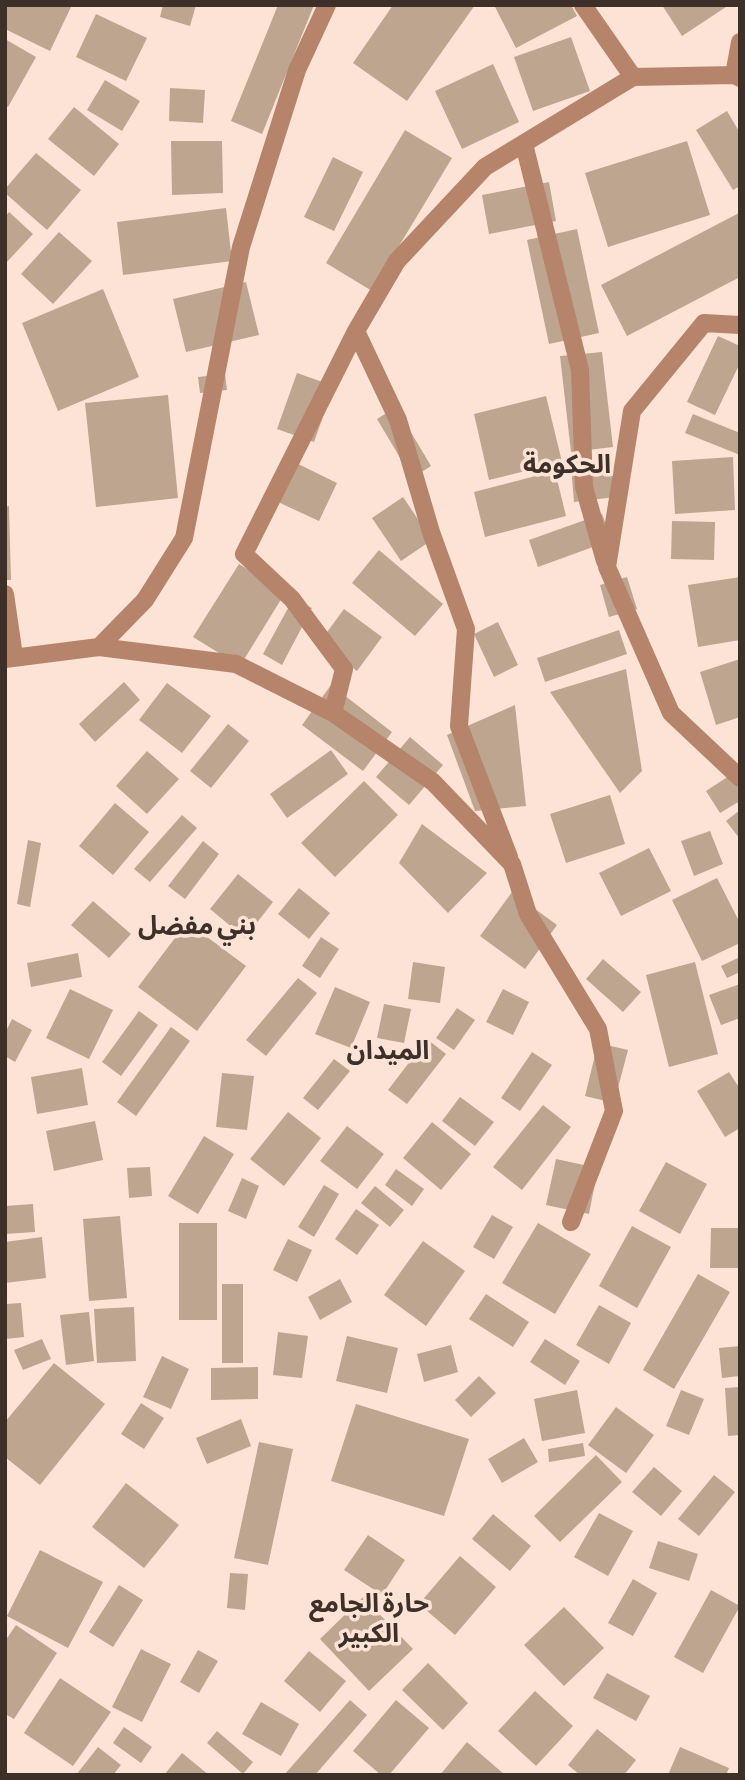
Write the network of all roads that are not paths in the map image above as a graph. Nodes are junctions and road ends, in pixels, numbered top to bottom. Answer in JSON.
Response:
{"nodes":[{"id":1,"x":327,"y":5,"type":"edge"},
{"id":2,"x":583,"y":5,"type":"edge"},
{"id":3,"x":740,"y":42,"type":"edge"},
{"id":4,"x":633,"y":77,"type":"junction"},
{"id":5,"x":737,"y":77,"type":"edge"},
{"id":6,"x":524,"y":144,"type":"junction"},
{"id":7,"x":740,"y":325,"type":"edge"},
{"id":8,"x":356,"y":331,"type":"junction"},
{"id":9,"x":607,"y":566,"type":"junction"},
{"id":10,"x":5,"y":594,"type":"edge"},
{"id":11,"x":99,"y":647,"type":"junction"},
{"id":12,"x":10,"y":658,"type":"edge"},
{"id":13,"x":333,"y":713,"type":"junction"},
{"id":14,"x":740,"y":778,"type":"edge"},
{"id":15,"x":512,"y":864,"type":"junction"},
{"id":16,"x":571,"y":1222,"type":"dead end"}],
"edges":[{"from":1,"to":11,"type":"street"},
{"from":2,"to":4,"type":"street"},
{"from":3,"to":5,"type":"street"},
{"from":4,"to":5,"type":"street"},
{"from":4,"to":6,"type":"street"},
{"from":6,"to":8,"type":"street"},
{"from":6,"to":9,"type":"street"},
{"from":7,"to":9,"type":"street"},
{"from":8,"to":13,"type":"street"},
{"from":8,"to":15,"type":"street"},
{"from":9,"to":14,"type":"street"},
{"from":10,"to":12,"type":"street"},
{"from":11,"to":12,"type":"street"},
{"from":11,"to":13,"type":"street"},
{"from":13,"to":15,"type":"street"},
{"from":15,"to":16,"type":"street"}]}
